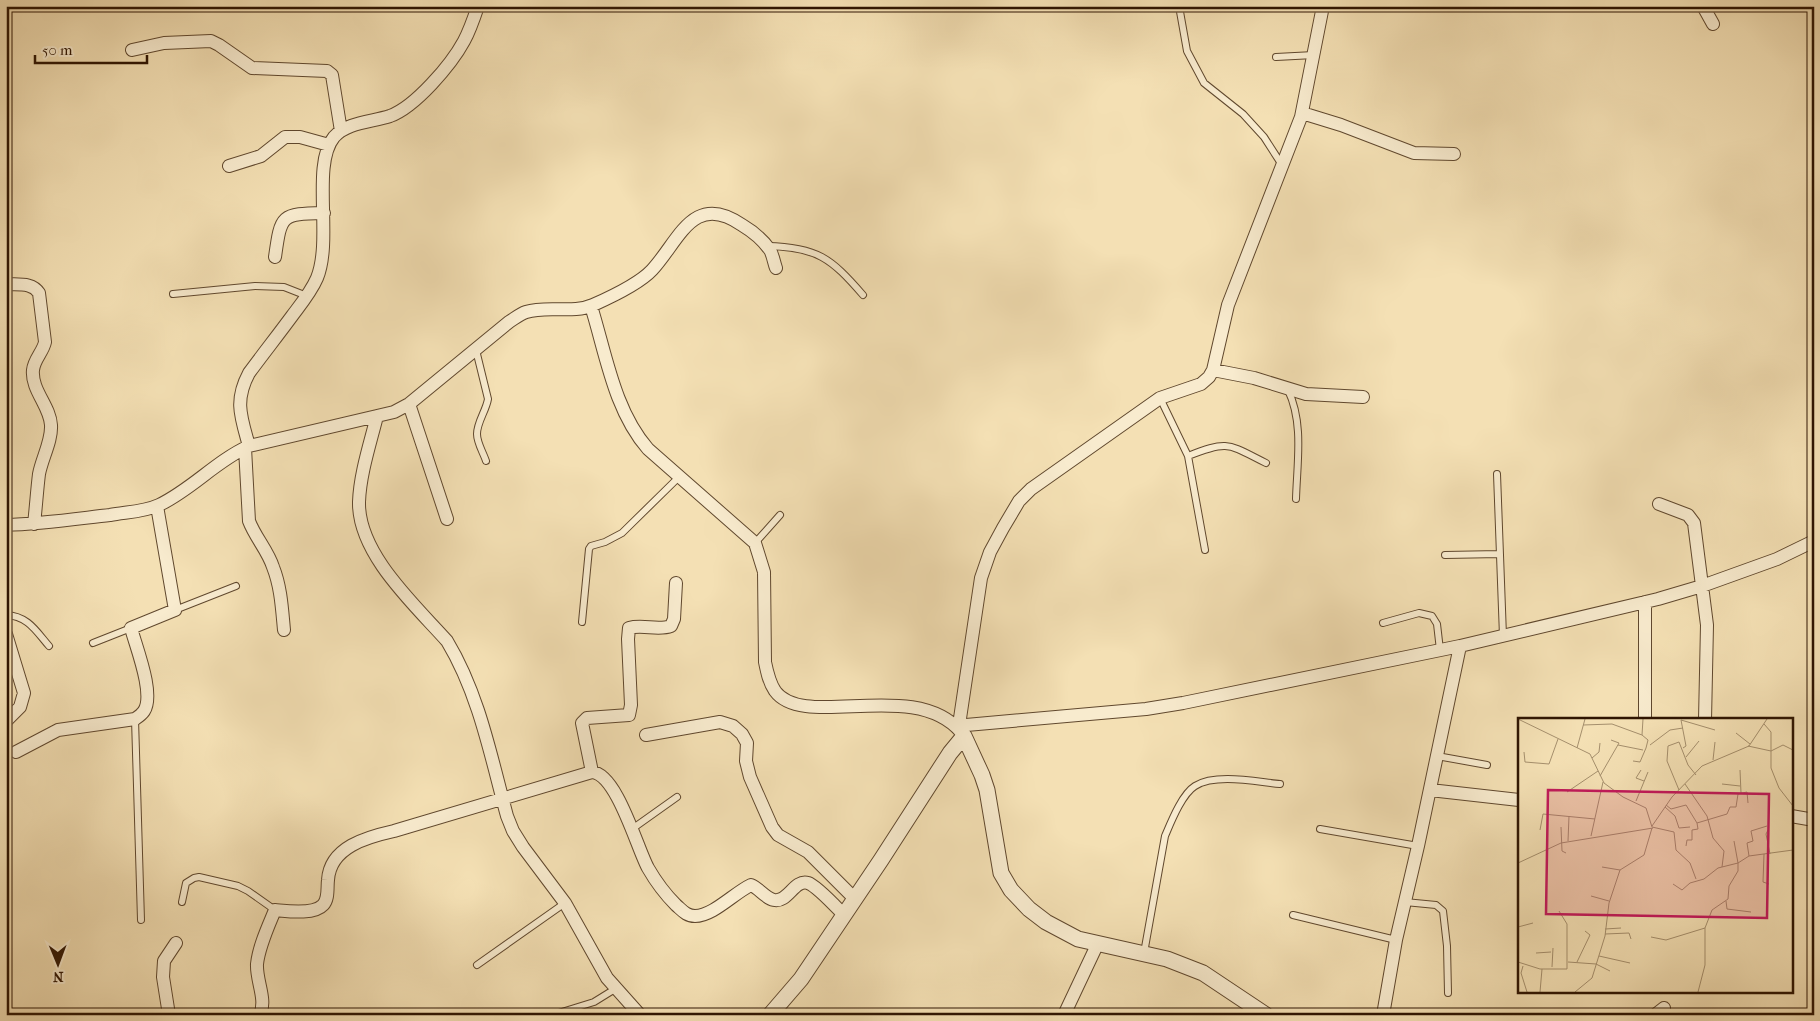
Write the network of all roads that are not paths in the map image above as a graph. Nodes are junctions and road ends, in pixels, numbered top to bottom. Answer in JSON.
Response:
{"nodes":[{"id":1,"x":478,"y":6,"type":"edge"},
{"id":2,"x":1179,"y":6,"type":"edge"},
{"id":3,"x":1323,"y":6,"type":"edge"},
{"id":4,"x":1703,"y":6,"type":"edge"},
{"id":5,"x":1713,"y":24,"type":"dead end"},
{"id":6,"x":132,"y":50,"type":"dead end"},
{"id":7,"x":1314,"y":55,"type":"junction"},
{"id":8,"x":1276,"y":57,"type":"dead end"},
{"id":9,"x":1302,"y":113,"type":"junction"},
{"id":10,"x":341,"y":131,"type":"junction"},
{"id":11,"x":329,"y":145,"type":"junction"},
{"id":12,"x":1454,"y":154,"type":"dead end"},
{"id":13,"x":1282,"y":165,"type":"junction"},
{"id":14,"x":229,"y":166,"type":"dead end"},
{"id":15,"x":324,"y":213,"type":"junction"},
{"id":16,"x":766,"y":246,"type":"junction"},
{"id":17,"x":275,"y":256,"type":"dead end"},
{"id":18,"x":776,"y":268,"type":"dead end"},
{"id":19,"x":6,"y":284,"type":"edge"},
{"id":20,"x":173,"y":294,"type":"dead end"},
{"id":21,"x":863,"y":295,"type":"dead end"},
{"id":22,"x":307,"y":296,"type":"junction"},
{"id":23,"x":591,"y":306,"type":"junction"},
{"id":24,"x":476,"y":350,"type":"junction"},
{"id":25,"x":1214,"y":370,"type":"junction"},
{"id":26,"x":1288,"y":388,"type":"junction"},
{"id":27,"x":1363,"y":397,"type":"dead end"},
{"id":28,"x":1160,"y":398,"type":"junction"},
{"id":29,"x":410,"y":404,"type":"junction"},
{"id":30,"x":377,"y":416,"type":"junction"},
{"id":31,"x":247,"y":447,"type":"junction"},
{"id":32,"x":1188,"y":456,"type":"junction"},
{"id":33,"x":486,"y":461,"type":"dead end"},
{"id":34,"x":1266,"y":463,"type":"dead end"},
{"id":35,"x":1497,"y":474,"type":"dead end"},
{"id":36,"x":680,"y":476,"type":"junction"},
{"id":37,"x":1296,"y":499,"type":"dead end"},
{"id":38,"x":1659,"y":504,"type":"dead end"},
{"id":39,"x":158,"y":506,"type":"junction"},
{"id":40,"x":780,"y":515,"type":"dead end"},
{"id":41,"x":447,"y":519,"type":"dead end"},
{"id":42,"x":34,"y":524,"type":"junction"},
{"id":43,"x":6,"y":525,"type":"edge"},
{"id":44,"x":1814,"y":541,"type":"edge"},
{"id":45,"x":755,"y":543,"type":"junction"},
{"id":46,"x":1205,"y":550,"type":"dead end"},
{"id":47,"x":1500,"y":554,"type":"junction"},
{"id":48,"x":1445,"y":555,"type":"dead end"},
{"id":49,"x":676,"y":583,"type":"dead end"},
{"id":50,"x":236,"y":586,"type":"dead end"},
{"id":51,"x":1702,"y":586,"type":"junction"},
{"id":52,"x":1645,"y":602,"type":"junction"},
{"id":53,"x":175,"y":610,"type":"junction"},
{"id":54,"x":6,"y":615,"type":"edge"},
{"id":55,"x":582,"y":622,"type":"dead end"},
{"id":56,"x":1383,"y":623,"type":"dead end"},
{"id":57,"x":131,"y":628,"type":"junction"},
{"id":58,"x":284,"y":630,"type":"dead end"},
{"id":59,"x":6,"y":634,"type":"edge"},
{"id":60,"x":1503,"y":636,"type":"junction"},
{"id":61,"x":93,"y":643,"type":"dead end"},
{"id":62,"x":50,"y":646,"type":"dead end"},
{"id":63,"x":1460,"y":646,"type":"junction"},
{"id":64,"x":1440,"y":650,"type":"junction"},
{"id":65,"x":1645,"y":718,"type":"edge"},
{"id":66,"x":1705,"y":718,"type":"edge"},
{"id":67,"x":135,"y":719,"type":"junction"},
{"id":68,"x":6,"y":721,"type":"edge"},
{"id":69,"x":959,"y":729,"type":"junction"},
{"id":70,"x":646,"y":735,"type":"dead end"},
{"id":71,"x":16,"y":752,"type":"dead end"},
{"id":72,"x":1437,"y":756,"type":"junction"},
{"id":73,"x":1487,"y":765,"type":"dead end"},
{"id":74,"x":592,"y":772,"type":"junction"},
{"id":75,"x":1280,"y":784,"type":"dead end"},
{"id":76,"x":1430,"y":790,"type":"junction"},
{"id":77,"x":677,"y":797,"type":"dead end"},
{"id":78,"x":502,"y":798,"type":"junction"},
{"id":79,"x":1518,"y":800,"type":"edge"},
{"id":80,"x":1792,"y":816,"type":"edge"},
{"id":81,"x":1814,"y":820,"type":"edge"},
{"id":82,"x":632,"y":829,"type":"junction"},
{"id":83,"x":1320,"y":829,"type":"dead end"},
{"id":84,"x":1418,"y":846,"type":"junction"},
{"id":85,"x":855,"y":899,"type":"junction"},
{"id":86,"x":182,"y":902,"type":"dead end"},
{"id":87,"x":1405,"y":902,"type":"junction"},
{"id":88,"x":565,"y":903,"type":"junction"},
{"id":89,"x":274,"y":910,"type":"junction"},
{"id":90,"x":844,"y":915,"type":"junction"},
{"id":91,"x":1293,"y":915,"type":"dead end"},
{"id":92,"x":140,"y":920,"type":"dead end"},
{"id":93,"x":1396,"y":940,"type":"junction"},
{"id":94,"x":176,"y":944,"type":"dead end"},
{"id":95,"x":1097,"y":945,"type":"junction"},
{"id":96,"x":1144,"y":955,"type":"junction"},
{"id":97,"x":476,"y":965,"type":"dead end"},
{"id":98,"x":615,"y":989,"type":"junction"},
{"id":99,"x":1448,"y":993,"type":"dead end"},
{"id":100,"x":169,"y":1015,"type":"edge"},
{"id":101,"x":260,"y":1015,"type":"edge"},
{"id":102,"x":552,"y":1015,"type":"edge"},
{"id":103,"x":640,"y":1015,"type":"edge"},
{"id":104,"x":770,"y":1015,"type":"edge"},
{"id":105,"x":1064,"y":1015,"type":"edge"},
{"id":106,"x":1266,"y":1015,"type":"edge"},
{"id":107,"x":1383,"y":1015,"type":"edge"}],
"edges":[{"from":1,"to":10,"type":"street"},
{"from":2,"to":13,"type":"lane"},
{"from":3,"to":7,"type":"street"},
{"from":4,"to":5,"type":"street"},
{"from":6,"to":10,"type":"street"},
{"from":7,"to":8,"type":"lane"},
{"from":7,"to":9,"type":"street"},
{"from":9,"to":12,"type":"street"},
{"from":9,"to":13,"type":"street"},
{"from":10,"to":11,"type":"street"},
{"from":11,"to":14,"type":"street"},
{"from":11,"to":15,"type":"street"},
{"from":13,"to":25,"type":"street"},
{"from":15,"to":17,"type":"street"},
{"from":15,"to":22,"type":"street"},
{"from":16,"to":18,"type":"street"},
{"from":16,"to":21,"type":"lane"},
{"from":16,"to":23,"type":"street"},
{"from":19,"to":42,"type":"street"},
{"from":20,"to":22,"type":"lane"},
{"from":22,"to":31,"type":"street"},
{"from":23,"to":24,"type":"street"},
{"from":23,"to":36,"type":"street"},
{"from":24,"to":29,"type":"street"},
{"from":24,"to":33,"type":"lane"},
{"from":25,"to":26,"type":"street"},
{"from":25,"to":28,"type":"street"},
{"from":26,"to":27,"type":"street"},
{"from":26,"to":37,"type":"lane"},
{"from":28,"to":32,"type":"lane"},
{"from":28,"to":69,"type":"street"},
{"from":29,"to":30,"type":"street"},
{"from":29,"to":41,"type":"street"},
{"from":30,"to":31,"type":"street"},
{"from":30,"to":78,"type":"street"},
{"from":31,"to":39,"type":"street"},
{"from":31,"to":58,"type":"street"},
{"from":32,"to":34,"type":"lane"},
{"from":32,"to":46,"type":"lane"},
{"from":35,"to":47,"type":"lane"},
{"from":36,"to":45,"type":"street"},
{"from":36,"to":55,"type":"lane"},
{"from":38,"to":51,"type":"street"},
{"from":39,"to":42,"type":"street"},
{"from":39,"to":53,"type":"street"},
{"from":40,"to":45,"type":"lane"},
{"from":42,"to":43,"type":"street"},
{"from":44,"to":51,"type":"street"},
{"from":45,"to":69,"type":"street"},
{"from":47,"to":48,"type":"lane"},
{"from":47,"to":60,"type":"lane"},
{"from":49,"to":74,"type":"street"},
{"from":50,"to":53,"type":"lane"},
{"from":51,"to":52,"type":"street"},
{"from":51,"to":66,"type":"street"},
{"from":52,"to":60,"type":"street"},
{"from":52,"to":65,"type":"street"},
{"from":53,"to":57,"type":"street"},
{"from":54,"to":62,"type":"lane"},
{"from":56,"to":64,"type":"lane"},
{"from":57,"to":61,"type":"lane"},
{"from":57,"to":67,"type":"street"},
{"from":59,"to":68,"type":"street"},
{"from":60,"to":63,"type":"street"},
{"from":63,"to":64,"type":"street"},
{"from":63,"to":72,"type":"street"},
{"from":64,"to":69,"type":"street"},
{"from":67,"to":71,"type":"street"},
{"from":67,"to":92,"type":"lane"},
{"from":69,"to":85,"type":"street"},
{"from":69,"to":95,"type":"street"},
{"from":70,"to":85,"type":"street"},
{"from":72,"to":73,"type":"lane"},
{"from":72,"to":76,"type":"street"},
{"from":74,"to":78,"type":"street"},
{"from":74,"to":82,"type":"street"},
{"from":75,"to":96,"type":"lane"},
{"from":76,"to":79,"type":"street"},
{"from":76,"to":84,"type":"street"},
{"from":77,"to":82,"type":"lane"},
{"from":78,"to":88,"type":"street"},
{"from":78,"to":89,"type":"street"},
{"from":80,"to":81,"type":"street"},
{"from":82,"to":90,"type":"street"},
{"from":83,"to":84,"type":"lane"},
{"from":84,"to":87,"type":"street"},
{"from":85,"to":90,"type":"street"},
{"from":86,"to":89,"type":"lane"},
{"from":87,"to":93,"type":"street"},
{"from":87,"to":99,"type":"lane"},
{"from":88,"to":97,"type":"lane"},
{"from":88,"to":98,"type":"street"},
{"from":89,"to":101,"type":"street"},
{"from":90,"to":104,"type":"street"},
{"from":91,"to":93,"type":"lane"},
{"from":93,"to":107,"type":"street"},
{"from":94,"to":100,"type":"street"},
{"from":95,"to":96,"type":"street"},
{"from":95,"to":105,"type":"street"},
{"from":96,"to":106,"type":"street"},
{"from":98,"to":102,"type":"lane"},
{"from":98,"to":103,"type":"street"}]}
